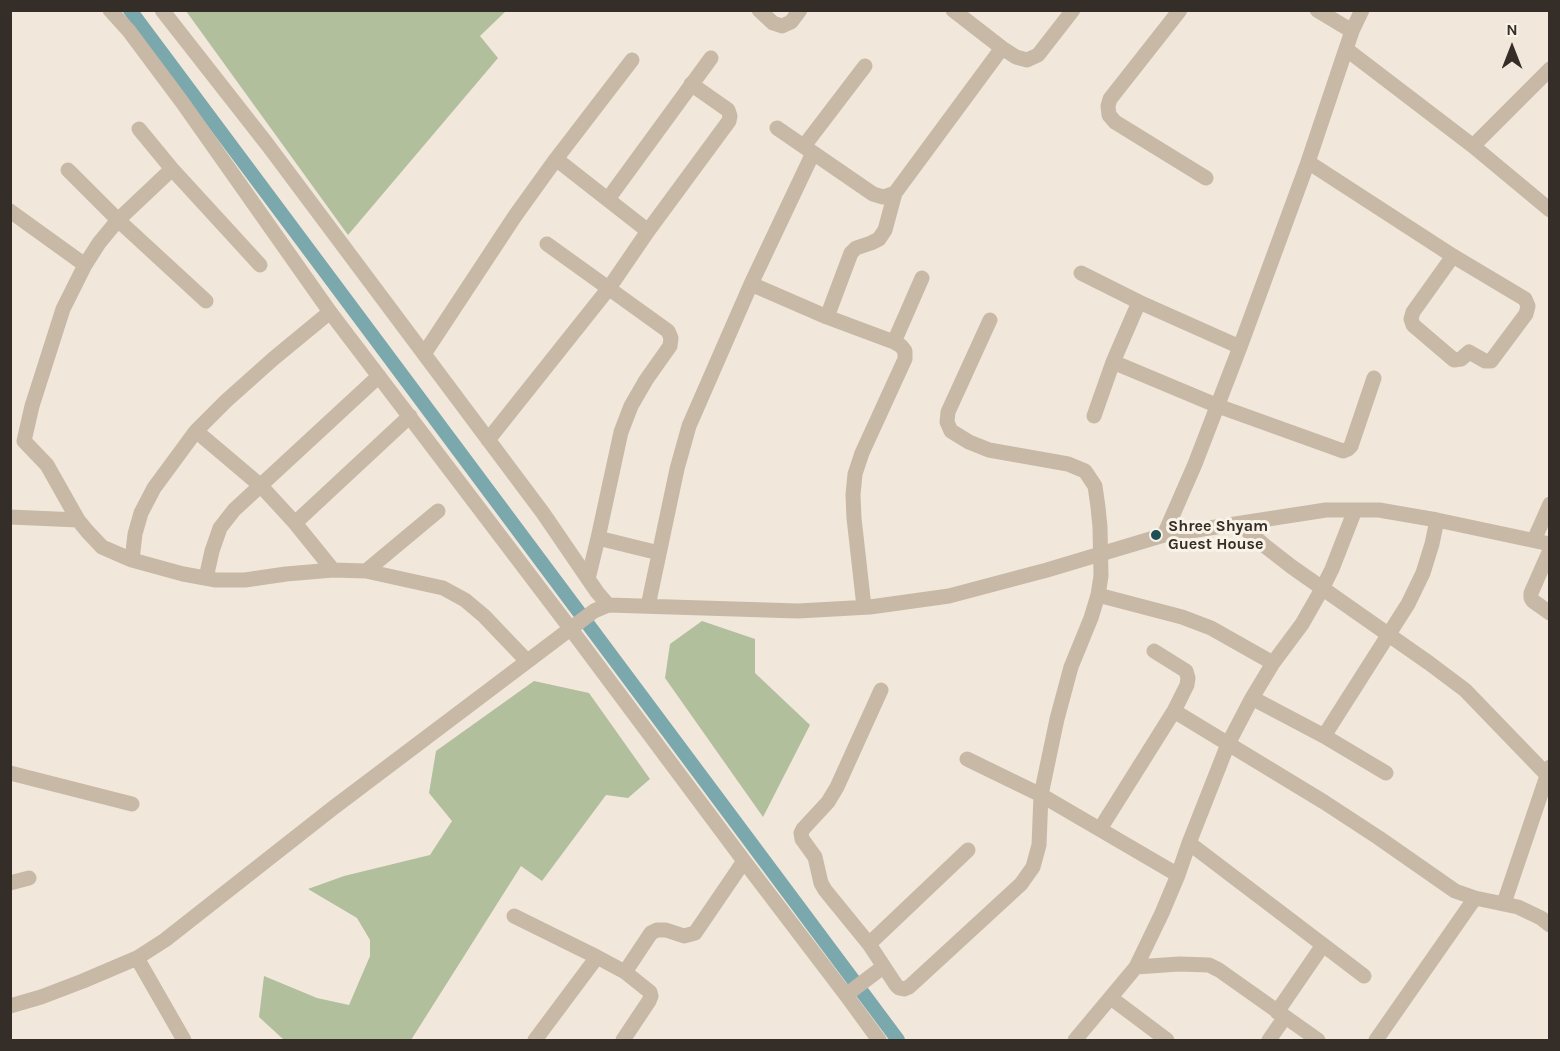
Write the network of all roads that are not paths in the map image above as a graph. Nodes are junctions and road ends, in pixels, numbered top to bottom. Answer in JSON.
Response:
{"nodes":[{"id":1,"x":110,"y":10,"type":"edge"},
{"id":2,"x":162,"y":10,"type":"edge"},
{"id":3,"x":759,"y":10,"type":"edge"},
{"id":4,"x":800,"y":10,"type":"edge"},
{"id":5,"x":1073,"y":10,"type":"edge"},
{"id":6,"x":1180,"y":10,"type":"edge"},
{"id":7,"x":1317,"y":10,"type":"edge"},
{"id":8,"x":1362,"y":10,"type":"edge"},
{"id":9,"x":959,"y":12,"type":"edge"},
{"id":10,"x":1352,"y":31,"type":"junction"},
{"id":11,"x":1002,"y":48,"type":"junction"},
{"id":12,"x":1346,"y":49,"type":"junction"},
{"id":13,"x":711,"y":58,"type":"dead end"},
{"id":14,"x":632,"y":60,"type":"dead end"},
{"id":15,"x":865,"y":66,"type":"dead end"},
{"id":16,"x":1550,"y":69,"type":"edge"},
{"id":17,"x":691,"y":84,"type":"junction"},
{"id":18,"x":777,"y":128,"type":"dead end"},
{"id":19,"x":139,"y":129,"type":"dead end"},
{"id":20,"x":1473,"y":146,"type":"junction"},
{"id":21,"x":808,"y":150,"type":"junction"},
{"id":22,"x":556,"y":159,"type":"junction"},
{"id":23,"x":1308,"y":162,"type":"junction"},
{"id":24,"x":172,"y":169,"type":"junction"},
{"id":25,"x":68,"y":170,"type":"dead end"},
{"id":26,"x":1206,"y":178,"type":"dead end"},
{"id":27,"x":895,"y":193,"type":"junction"},
{"id":28,"x":608,"y":199,"type":"junction"},
{"id":29,"x":1550,"y":210,"type":"edge"},
{"id":30,"x":10,"y":211,"type":"edge"},
{"id":31,"x":118,"y":220,"type":"junction"},
{"id":32,"x":648,"y":231,"type":"junction"},
{"id":33,"x":547,"y":244,"type":"dead end"},
{"id":34,"x":1453,"y":256,"type":"junction"},
{"id":35,"x":85,"y":265,"type":"junction"},
{"id":36,"x":260,"y":265,"type":"dead end"},
{"id":37,"x":1081,"y":273,"type":"dead end"},
{"id":38,"x":922,"y":278,"type":"dead end"},
{"id":39,"x":750,"y":284,"type":"junction"},
{"id":40,"x":609,"y":288,"type":"junction"},
{"id":41,"x":206,"y":301,"type":"dead end"},
{"id":42,"x":1139,"y":302,"type":"junction"},
{"id":43,"x":330,"y":312,"type":"junction"},
{"id":44,"x":827,"y":317,"type":"junction"},
{"id":45,"x":990,"y":320,"type":"dead end"},
{"id":46,"x":894,"y":342,"type":"junction"},
{"id":47,"x":1240,"y":348,"type":"junction"},
{"id":48,"x":424,"y":354,"type":"junction"},
{"id":49,"x":1113,"y":362,"type":"junction"},
{"id":50,"x":379,"y":376,"type":"junction"},
{"id":51,"x":1374,"y":378,"type":"dead end"},
{"id":52,"x":1218,"y":406,"type":"junction"},
{"id":53,"x":410,"y":416,"type":"junction"},
{"id":54,"x":1094,"y":416,"type":"dead end"},
{"id":55,"x":10,"y":431,"type":"edge"},
{"id":56,"x":196,"y":431,"type":"junction"},
{"id":57,"x":488,"y":440,"type":"junction"},
{"id":58,"x":24,"y":441,"type":"junction"},
{"id":59,"x":261,"y":486,"type":"junction"},
{"id":60,"x":1550,"y":504,"type":"edge"},
{"id":61,"x":1355,"y":510,"type":"junction"},
{"id":62,"x":438,"y":511,"type":"dead end"},
{"id":63,"x":10,"y":517,"type":"edge"},
{"id":64,"x":78,"y":520,"type":"junction"},
{"id":65,"x":1437,"y":520,"type":"junction"},
{"id":66,"x":295,"y":523,"type":"junction"},
{"id":67,"x":1240,"y":524,"type":"junction"},
{"id":68,"x":1164,"y":536,"type":"junction"},
{"id":69,"x":598,"y":538,"type":"junction"},
{"id":70,"x":1534,"y":540,"type":"junction"},
{"id":71,"x":1550,"y":544,"type":"edge"},
{"id":72,"x":1550,"y":550,"type":"edge"},
{"id":73,"x":659,"y":553,"type":"junction"},
{"id":74,"x":1101,"y":554,"type":"junction"},
{"id":75,"x":132,"y":560,"type":"junction"},
{"id":76,"x":333,"y":570,"type":"junction"},
{"id":77,"x":366,"y":571,"type":"junction"},
{"id":78,"x":206,"y":578,"type":"junction"},
{"id":79,"x":588,"y":579,"type":"junction"},
{"id":80,"x":1322,"y":589,"type":"junction"},
{"id":81,"x":1098,"y":595,"type":"junction"},
{"id":82,"x":648,"y":606,"type":"junction"},
{"id":83,"x":864,"y":607,"type":"junction"},
{"id":84,"x":601,"y":608,"type":"junction"},
{"id":85,"x":1550,"y":613,"type":"edge"},
{"id":86,"x":573,"y":625,"type":"junction"},
{"id":87,"x":1390,"y":635,"type":"junction"},
{"id":88,"x":1154,"y":651,"type":"dead end"},
{"id":89,"x":527,"y":661,"type":"junction"},
{"id":90,"x":1273,"y":663,"type":"junction"},
{"id":91,"x":881,"y":690,"type":"dead end"},
{"id":92,"x":1252,"y":698,"type":"junction"},
{"id":93,"x":1174,"y":711,"type":"junction"},
{"id":94,"x":1324,"y":736,"type":"junction"},
{"id":95,"x":1228,"y":744,"type":"junction"},
{"id":96,"x":967,"y":759,"type":"dead end"},
{"id":97,"x":10,"y":773,"type":"edge"},
{"id":98,"x":1386,"y":773,"type":"dead end"},
{"id":99,"x":1549,"y":774,"type":"edge"},
{"id":100,"x":1041,"y":795,"type":"junction"},
{"id":101,"x":132,"y":804,"type":"dead end"},
{"id":102,"x":1100,"y":829,"type":"junction"},
{"id":103,"x":1189,"y":843,"type":"junction"},
{"id":104,"x":968,"y":850,"type":"dead end"},
{"id":105,"x":744,"y":861,"type":"junction"},
{"id":106,"x":1178,"y":875,"type":"junction"},
{"id":107,"x":29,"y":878,"type":"dead end"},
{"id":108,"x":10,"y":883,"type":"edge"},
{"id":109,"x":1475,"y":898,"type":"junction"},
{"id":110,"x":1504,"y":903,"type":"junction"},
{"id":111,"x":514,"y":916,"type":"dead end"},
{"id":112,"x":1550,"y":925,"type":"edge"},
{"id":113,"x":868,"y":944,"type":"junction"},
{"id":114,"x":1323,"y":945,"type":"junction"},
{"id":115,"x":597,"y":957,"type":"junction"},
{"id":116,"x":137,"y":958,"type":"junction"},
{"id":117,"x":1136,"y":967,"type":"junction"},
{"id":118,"x":877,"y":971,"type":"junction"},
{"id":119,"x":625,"y":972,"type":"junction"},
{"id":120,"x":1364,"y":976,"type":"dead end"},
{"id":121,"x":850,"y":992,"type":"junction"},
{"id":122,"x":1111,"y":998,"type":"junction"},
{"id":123,"x":10,"y":1006,"type":"edge"},
{"id":124,"x":1281,"y":1015,"type":"junction"},
{"id":125,"x":184,"y":1041,"type":"edge"},
{"id":126,"x":535,"y":1041,"type":"edge"},
{"id":127,"x":623,"y":1041,"type":"edge"},
{"id":128,"x":879,"y":1041,"type":"edge"},
{"id":129,"x":1075,"y":1041,"type":"edge"},
{"id":130,"x":1167,"y":1041,"type":"edge"},
{"id":131,"x":1269,"y":1041,"type":"edge"},
{"id":132,"x":1318,"y":1041,"type":"edge"},
{"id":133,"x":1376,"y":1041,"type":"edge"}],
"edges":[{"from":1,"to":43,"type":"street"},
{"from":2,"to":48,"type":"street"},
{"from":3,"to":4,"type":"street"},
{"from":5,"to":11,"type":"street"},
{"from":6,"to":26,"type":"street"},
{"from":7,"to":10,"type":"street"},
{"from":8,"to":10,"type":"street"},
{"from":9,"to":11,"type":"street"},
{"from":10,"to":12,"type":"street"},
{"from":11,"to":27,"type":"street"},
{"from":12,"to":20,"type":"street"},
{"from":12,"to":23,"type":"street"},
{"from":13,"to":17,"type":"street"},
{"from":14,"to":22,"type":"street"},
{"from":15,"to":21,"type":"street"},
{"from":16,"to":20,"type":"street"},
{"from":17,"to":28,"type":"street"},
{"from":17,"to":32,"type":"street"},
{"from":18,"to":21,"type":"street"},
{"from":19,"to":24,"type":"street"},
{"from":20,"to":29,"type":"street"},
{"from":21,"to":27,"type":"street"},
{"from":21,"to":39,"type":"street"},
{"from":22,"to":28,"type":"street"},
{"from":22,"to":48,"type":"street"},
{"from":23,"to":34,"type":"street"},
{"from":23,"to":47,"type":"street"},
{"from":24,"to":31,"type":"street"},
{"from":24,"to":36,"type":"street"},
{"from":25,"to":31,"type":"street"},
{"from":27,"to":44,"type":"street"},
{"from":28,"to":32,"type":"street"},
{"from":30,"to":35,"type":"street"},
{"from":31,"to":35,"type":"street"},
{"from":31,"to":41,"type":"street"},
{"from":32,"to":40,"type":"street"},
{"from":33,"to":40,"type":"street"},
{"from":34,"to":34,"type":"street"},
{"from":35,"to":58,"type":"street"},
{"from":37,"to":42,"type":"street"},
{"from":38,"to":46,"type":"street"},
{"from":39,"to":44,"type":"street"},
{"from":39,"to":73,"type":"street"},
{"from":40,"to":57,"type":"street"},
{"from":40,"to":69,"type":"street"},
{"from":42,"to":47,"type":"street"},
{"from":42,"to":49,"type":"street"},
{"from":43,"to":50,"type":"street"},
{"from":43,"to":56,"type":"street"},
{"from":44,"to":46,"type":"street"},
{"from":45,"to":74,"type":"street"},
{"from":46,"to":83,"type":"street"},
{"from":47,"to":52,"type":"street"},
{"from":48,"to":57,"type":"street"},
{"from":49,"to":52,"type":"street"},
{"from":49,"to":54,"type":"street"},
{"from":50,"to":53,"type":"street"},
{"from":50,"to":59,"type":"street"},
{"from":51,"to":52,"type":"street"},
{"from":52,"to":68,"type":"street"},
{"from":53,"to":66,"type":"street"},
{"from":53,"to":86,"type":"street"},
{"from":55,"to":58,"type":"street"},
{"from":56,"to":59,"type":"street"},
{"from":56,"to":75,"type":"street"},
{"from":57,"to":79,"type":"street"},
{"from":58,"to":64,"type":"street"},
{"from":59,"to":66,"type":"street"},
{"from":59,"to":78,"type":"street"},
{"from":60,"to":70,"type":"street"},
{"from":61,"to":65,"type":"street"},
{"from":61,"to":67,"type":"street"},
{"from":61,"to":80,"type":"street"},
{"from":62,"to":77,"type":"street"},
{"from":63,"to":64,"type":"street"},
{"from":64,"to":75,"type":"street"},
{"from":65,"to":70,"type":"street"},
{"from":65,"to":87,"type":"street"},
{"from":66,"to":76,"type":"street"},
{"from":67,"to":68,"type":"street"},
{"from":67,"to":80,"type":"street"},
{"from":68,"to":74,"type":"street"},
{"from":69,"to":73,"type":"street"},
{"from":69,"to":79,"type":"street"},
{"from":70,"to":71,"type":"street"},
{"from":72,"to":85,"type":"street"},
{"from":73,"to":82,"type":"street"},
{"from":74,"to":81,"type":"street"},
{"from":74,"to":83,"type":"street"},
{"from":75,"to":78,"type":"street"},
{"from":76,"to":77,"type":"street"},
{"from":76,"to":78,"type":"street"},
{"from":77,"to":89,"type":"street"},
{"from":79,"to":84,"type":"street"},
{"from":80,"to":87,"type":"street"},
{"from":80,"to":90,"type":"street"},
{"from":81,"to":90,"type":"street"},
{"from":81,"to":100,"type":"street"},
{"from":82,"to":83,"type":"street"},
{"from":82,"to":84,"type":"street"},
{"from":84,"to":86,"type":"street"},
{"from":86,"to":89,"type":"street"},
{"from":86,"to":105,"type":"street"},
{"from":87,"to":94,"type":"street"},
{"from":87,"to":99,"type":"street"},
{"from":88,"to":93,"type":"street"},
{"from":89,"to":116,"type":"street"},
{"from":90,"to":92,"type":"street"},
{"from":91,"to":113,"type":"street"},
{"from":92,"to":94,"type":"street"},
{"from":92,"to":95,"type":"street"},
{"from":93,"to":95,"type":"street"},
{"from":93,"to":102,"type":"street"},
{"from":94,"to":98,"type":"street"},
{"from":95,"to":103,"type":"street"},
{"from":95,"to":109,"type":"street"},
{"from":96,"to":100,"type":"street"},
{"from":97,"to":101,"type":"street"},
{"from":99,"to":110,"type":"street"},
{"from":100,"to":102,"type":"street"},
{"from":100,"to":118,"type":"street"},
{"from":102,"to":106,"type":"street"},
{"from":103,"to":106,"type":"street"},
{"from":103,"to":114,"type":"street"},
{"from":104,"to":113,"type":"street"},
{"from":105,"to":119,"type":"street"},
{"from":105,"to":121,"type":"street"},
{"from":106,"to":117,"type":"street"},
{"from":107,"to":108,"type":"street"},
{"from":109,"to":110,"type":"street"},
{"from":109,"to":133,"type":"street"},
{"from":110,"to":112,"type":"street"},
{"from":111,"to":115,"type":"street"},
{"from":113,"to":118,"type":"street"},
{"from":114,"to":120,"type":"street"},
{"from":114,"to":124,"type":"street"},
{"from":115,"to":119,"type":"street"},
{"from":115,"to":126,"type":"street"},
{"from":116,"to":123,"type":"street"},
{"from":116,"to":125,"type":"street"},
{"from":117,"to":122,"type":"street"},
{"from":117,"to":124,"type":"street"},
{"from":118,"to":121,"type":"street"},
{"from":119,"to":127,"type":"street"},
{"from":121,"to":128,"type":"street"},
{"from":122,"to":129,"type":"street"},
{"from":122,"to":130,"type":"street"},
{"from":124,"to":131,"type":"street"},
{"from":124,"to":132,"type":"street"}]}
